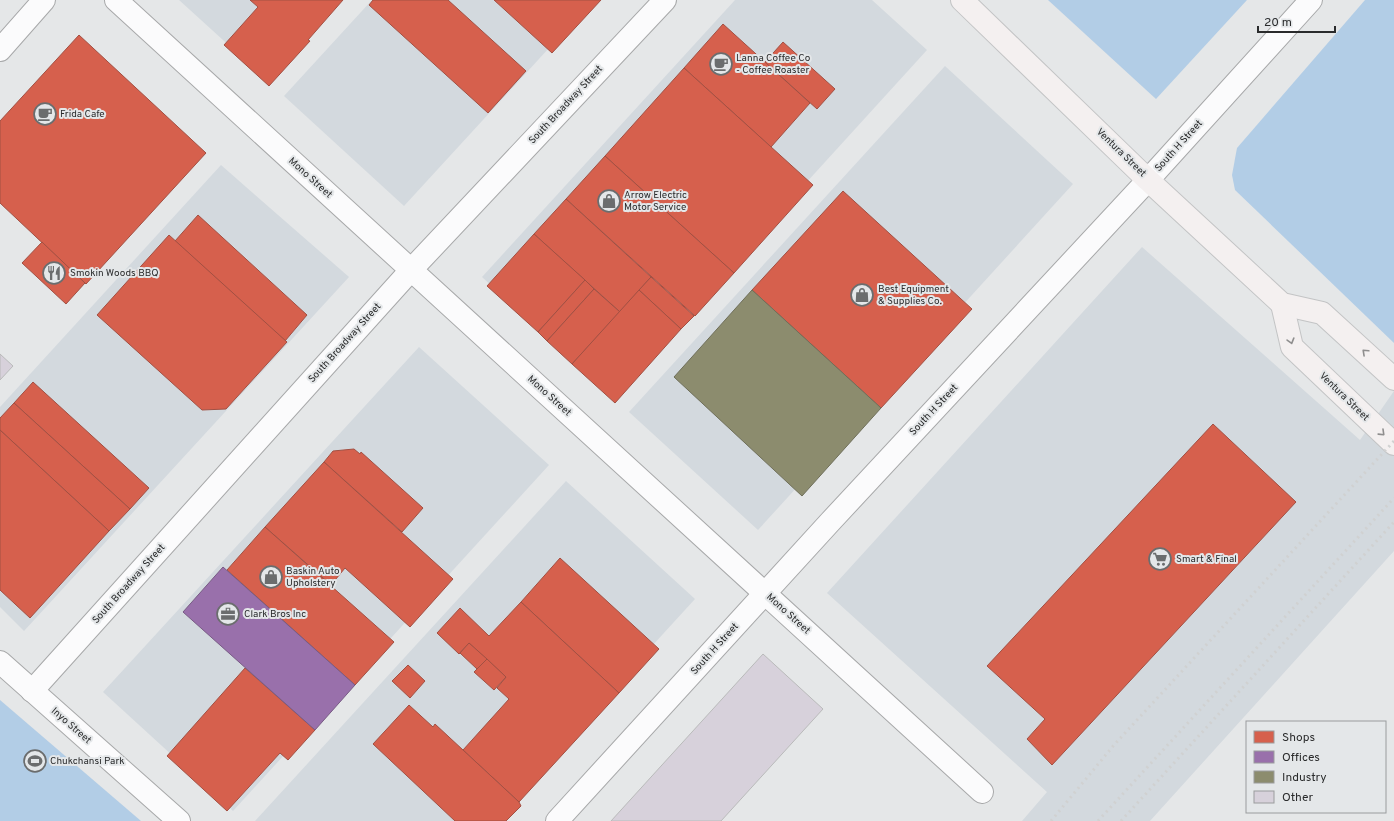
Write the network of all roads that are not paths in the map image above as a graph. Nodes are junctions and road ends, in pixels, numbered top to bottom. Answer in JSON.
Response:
{"nodes":[{"id":1,"x":44,"y":0,"type":"edge"},
{"id":2,"x":116,"y":0,"type":"edge"},
{"id":3,"x":665,"y":0,"type":"edge"},
{"id":4,"x":962,"y":0,"type":"edge"},
{"id":5,"x":1311,"y":0,"type":"edge"},
{"id":6,"x":0,"y":50,"type":"edge"},
{"id":7,"x":1148,"y":180,"type":"junction"},
{"id":8,"x":411,"y":270,"type":"junction"},
{"id":9,"x":1282,"y":304,"type":"junction"},
{"id":10,"x":1394,"y":379,"type":"edge"},
{"id":11,"x":1394,"y":444,"type":"edge"},
{"id":12,"x":765,"y":593,"type":"junction"},
{"id":13,"x":0,"y":662,"type":"edge"},
{"id":14,"x":32,"y":691,"type":"junction"},
{"id":15,"x":982,"y":792,"type":"dead end"},
{"id":16,"x":179,"y":821,"type":"edge"},
{"id":17,"x":557,"y":821,"type":"edge"}],
"edges":[{"from":1,"to":6,"type":"street"},
{"from":2,"to":8,"type":"street","name":"Mono Street"},
{"from":3,"to":8,"type":"street","name":"South Broadway Street"},
{"from":4,"to":7,"type":"main road","name":"Ventura Street"},
{"from":5,"to":7,"type":"street","name":"South H Street"},
{"from":7,"to":9,"type":"main road","name":"Ventura Street"},
{"from":7,"to":12,"type":"street","name":"South H Street"},
{"from":8,"to":12,"type":"street","name":"Mono Street"},
{"from":8,"to":14,"type":"street","name":"South Broadway Street"},
{"from":10,"to":9,"type":"main road","one_way":true},
{"from":9,"to":11,"type":"main road","name":"Ventura Street","one_way":true},
{"from":12,"to":15,"type":"street","name":"Mono Street"},
{"from":12,"to":17,"type":"street","name":"South H Street"},
{"from":13,"to":14,"type":"street","name":"Inyo Street"},
{"from":14,"to":16,"type":"street","name":"Inyo Street"}]}
